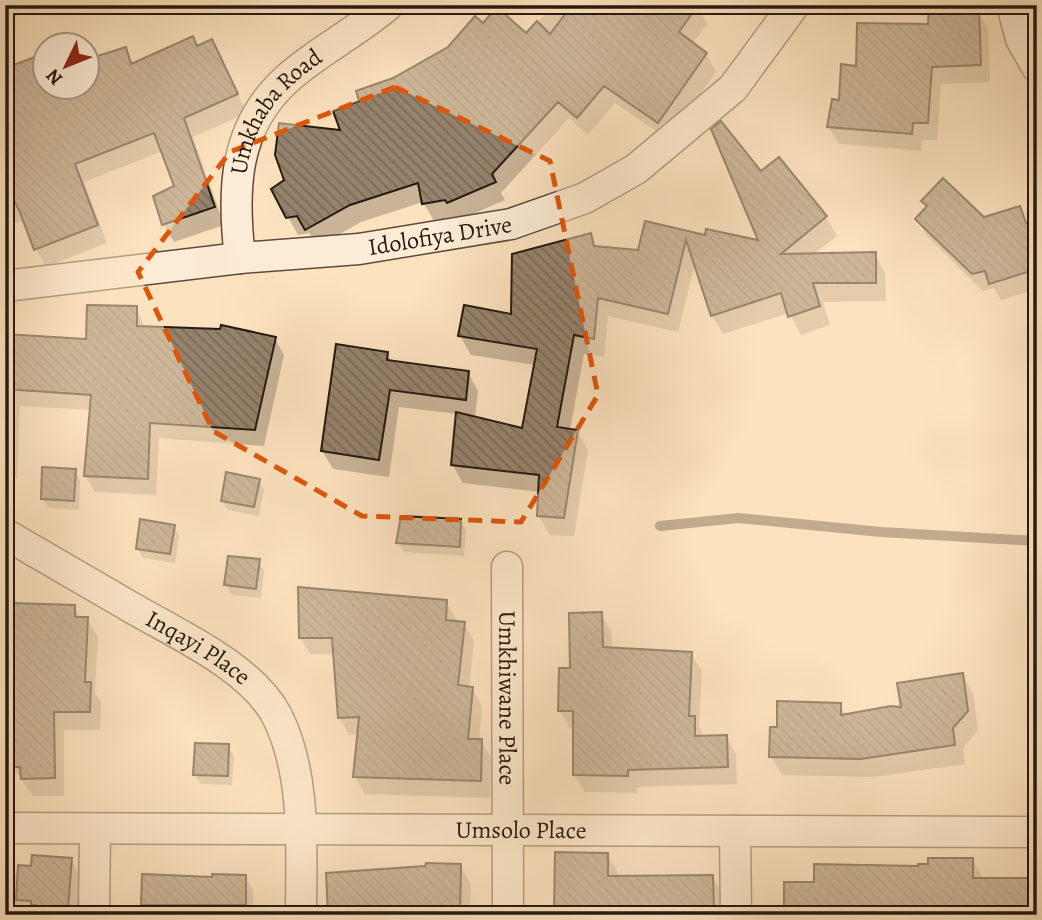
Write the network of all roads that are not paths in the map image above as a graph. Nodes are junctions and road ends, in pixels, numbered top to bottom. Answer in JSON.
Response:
{"nodes":[{"id":1,"x":388,"y":5,"type":"edge"},
{"id":2,"x":794,"y":5,"type":"edge"},
{"id":3,"x":1012,"y":5,"type":"edge"},
{"id":4,"x":1037,"y":67,"type":"edge"},
{"id":5,"x":240,"y":258,"type":"junction"},
{"id":6,"x":5,"y":286,"type":"edge"},
{"id":7,"x":5,"y":534,"type":"edge"},
{"id":8,"x":507,"y":567,"type":"dead end"},
{"id":9,"x":5,"y":828,"type":"edge"},
{"id":10,"x":95,"y":829,"type":"junction"},
{"id":11,"x":509,"y":829,"type":"junction"},
{"id":12,"x":302,"y":830,"type":"junction"},
{"id":13,"x":735,"y":831,"type":"junction"},
{"id":14,"x":1037,"y":832,"type":"edge"},
{"id":15,"x":94,"y":915,"type":"edge"},
{"id":16,"x":301,"y":915,"type":"edge"},
{"id":17,"x":508,"y":915,"type":"edge"},
{"id":18,"x":736,"y":915,"type":"edge"}],
"edges":[{"from":1,"to":5,"type":"street","name":"Umkhaba Road"},
{"from":2,"to":5,"type":"street","name":"Idolofiya Drive"},
{"from":3,"to":4,"type":"street"},
{"from":5,"to":6,"type":"street","name":"Idolofiya Drive"},
{"from":7,"to":12,"type":"street","name":"Inqayi Place"},
{"from":8,"to":11,"type":"street","name":"Umkhiwane Place"},
{"from":9,"to":10,"type":"street","name":"Umsolo Place"},
{"from":10,"to":12,"type":"street","name":"Umsolo Place"},
{"from":10,"to":15,"type":"street"},
{"from":11,"to":12,"type":"street","name":"Umsolo Place"},
{"from":11,"to":13,"type":"street","name":"Umsolo Place"},
{"from":11,"to":17,"type":"street","name":"Umkhiwane Place"},
{"from":12,"to":16,"type":"street","name":"Inqayi Place"},
{"from":13,"to":14,"type":"street","name":"Umsolo Place"},
{"from":13,"to":18,"type":"street"}]}
